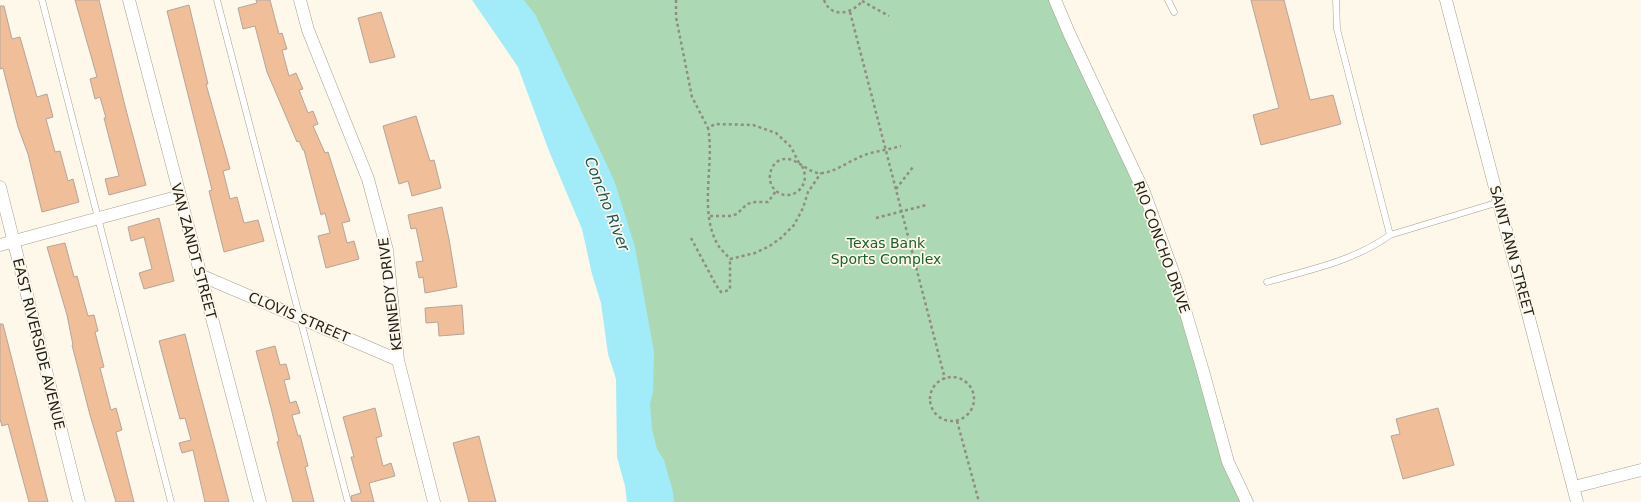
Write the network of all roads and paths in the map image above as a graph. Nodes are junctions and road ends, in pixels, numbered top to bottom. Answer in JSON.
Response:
{"nodes":[{"id":1,"x":42,"y":0,"type":"edge"},
{"id":2,"x":129,"y":0,"type":"edge"},
{"id":3,"x":217,"y":0,"type":"edge"},
{"id":4,"x":300,"y":0,"type":"edge"},
{"id":5,"x":676,"y":0,"type":"edge"},
{"id":6,"x":824,"y":0,"type":"edge"},
{"id":7,"x":862,"y":0,"type":"edge"},
{"id":8,"x":1055,"y":0,"type":"edge"},
{"id":9,"x":1168,"y":0,"type":"edge"},
{"id":10,"x":1336,"y":0,"type":"edge"},
{"id":11,"x":1446,"y":0,"type":"edge"},
{"id":12,"x":850,"y":12,"type":"junction"},
{"id":13,"x":1174,"y":12,"type":"dead end"},
{"id":14,"x":889,"y":16,"type":"dead end"},
{"id":15,"x":708,"y":128,"type":"junction"},
{"id":16,"x":901,"y":146,"type":"dead end"},
{"id":17,"x":886,"y":150,"type":"junction"},
{"id":18,"x":798,"y":163,"type":"junction"},
{"id":19,"x":802,"y":166,"type":"junction"},
{"id":20,"x":913,"y":167,"type":"dead end"},
{"id":21,"x":821,"y":173,"type":"junction"},
{"id":22,"x":0,"y":187,"type":"edge"},
{"id":23,"x":800,"y":190,"type":"junction"},
{"id":24,"x":896,"y":190,"type":"junction"},
{"id":25,"x":776,"y":191,"type":"junction"},
{"id":26,"x":808,"y":192,"type":"junction"},
{"id":27,"x":180,"y":196,"type":"junction"},
{"id":28,"x":1499,"y":202,"type":"junction"},
{"id":29,"x":926,"y":205,"type":"dead end"},
{"id":30,"x":901,"y":210,"type":"junction"},
{"id":31,"x":710,"y":216,"type":"junction"},
{"id":32,"x":98,"y":218,"type":"junction"},
{"id":33,"x":876,"y":218,"type":"dead end"},
{"id":34,"x":1390,"y":235,"type":"junction"},
{"id":35,"x":691,"y":238,"type":"dead end"},
{"id":36,"x":14,"y":241,"type":"junction"},
{"id":37,"x":0,"y":245,"type":"edge"},
{"id":38,"x":730,"y":259,"type":"junction"},
{"id":39,"x":200,"y":275,"type":"junction"},
{"id":40,"x":1267,"y":282,"type":"dead end"},
{"id":41,"x":300,"y":317,"type":"junction"},
{"id":42,"x":398,"y":360,"type":"junction"},
{"id":43,"x":945,"y":379,"type":"junction"},
{"id":44,"x":957,"y":421,"type":"junction"},
{"id":45,"x":1641,"y":470,"type":"edge"},
{"id":46,"x":1574,"y":487,"type":"junction"},
{"id":47,"x":79,"y":502,"type":"edge"},
{"id":48,"x":171,"y":502,"type":"edge"},
{"id":49,"x":260,"y":502,"type":"edge"},
{"id":50,"x":348,"y":502,"type":"edge"},
{"id":51,"x":434,"y":502,"type":"edge"},
{"id":52,"x":979,"y":502,"type":"edge"},
{"id":53,"x":1247,"y":502,"type":"edge"},
{"id":54,"x":1577,"y":502,"type":"edge"}],
"edges":[{"from":1,"to":32,"type":"lane"},
{"from":2,"to":27,"type":"street","name":"VAN ZANDT STREET"},
{"from":3,"to":41,"type":"lane"},
{"from":4,"to":42,"type":"street","name":"KENNEDY DRIVE"},
{"from":5,"to":15,"type":"path"},
{"from":6,"to":12,"type":"path"},
{"from":7,"to":12,"type":"path"},
{"from":7,"to":14,"type":"path"},
{"from":8,"to":53,"type":"street","name":"RIO CONCHO DRIVE"},
{"from":9,"to":13,"type":"lane"},
{"from":10,"to":34,"type":"lane"},
{"from":11,"to":28,"type":"street","name":"SAINT ANN STREET"},
{"from":12,"to":17,"type":"path"},
{"from":15,"to":18,"type":"path"},
{"from":15,"to":31,"type":"path"},
{"from":16,"to":17,"type":"path"},
{"from":17,"to":21,"type":"path"},
{"from":17,"to":24,"type":"path"},
{"from":18,"to":19,"type":"path"},
{"from":18,"to":25,"type":"path"},
{"from":19,"to":21,"type":"path"},
{"from":19,"to":23,"type":"path"},
{"from":20,"to":24,"type":"path"},
{"from":21,"to":26,"type":"path"},
{"from":22,"to":36,"type":"street","name":"EAST RIVERSIDE AVENUE"},
{"from":23,"to":25,"type":"path"},
{"from":23,"to":26,"type":"path"},
{"from":24,"to":30,"type":"path"},
{"from":25,"to":31,"type":"path"},
{"from":26,"to":38,"type":"path"},
{"from":27,"to":32,"type":"street"},
{"from":27,"to":39,"type":"street","name":"VAN ZANDT STREET"},
{"from":28,"to":34,"type":"lane"},
{"from":28,"to":46,"type":"street","name":"SAINT ANN STREET"},
{"from":29,"to":30,"type":"path"},
{"from":30,"to":33,"type":"path"},
{"from":30,"to":43,"type":"path"},
{"from":31,"to":38,"type":"path"},
{"from":32,"to":36,"type":"street"},
{"from":32,"to":48,"type":"lane"},
{"from":34,"to":40,"type":"lane"},
{"from":35,"to":38,"type":"path"},
{"from":36,"to":37,"type":"street"},
{"from":36,"to":47,"type":"street","name":"EAST RIVERSIDE AVENUE"},
{"from":39,"to":41,"type":"street","name":"CLOVIS STREET"},
{"from":39,"to":49,"type":"street","name":"VAN ZANDT STREET"},
{"from":41,"to":42,"type":"street","name":"CLOVIS STREET"},
{"from":41,"to":50,"type":"lane"},
{"from":42,"to":51,"type":"street","name":"KENNEDY DRIVE"},
{"from":43,"to":44,"type":"path"},
{"from":43,"to":44,"type":"path"},
{"from":44,"to":52,"type":"path"},
{"from":45,"to":46,"type":"street"},
{"from":46,"to":54,"type":"street","name":"SAINT ANN STREET"}]}
